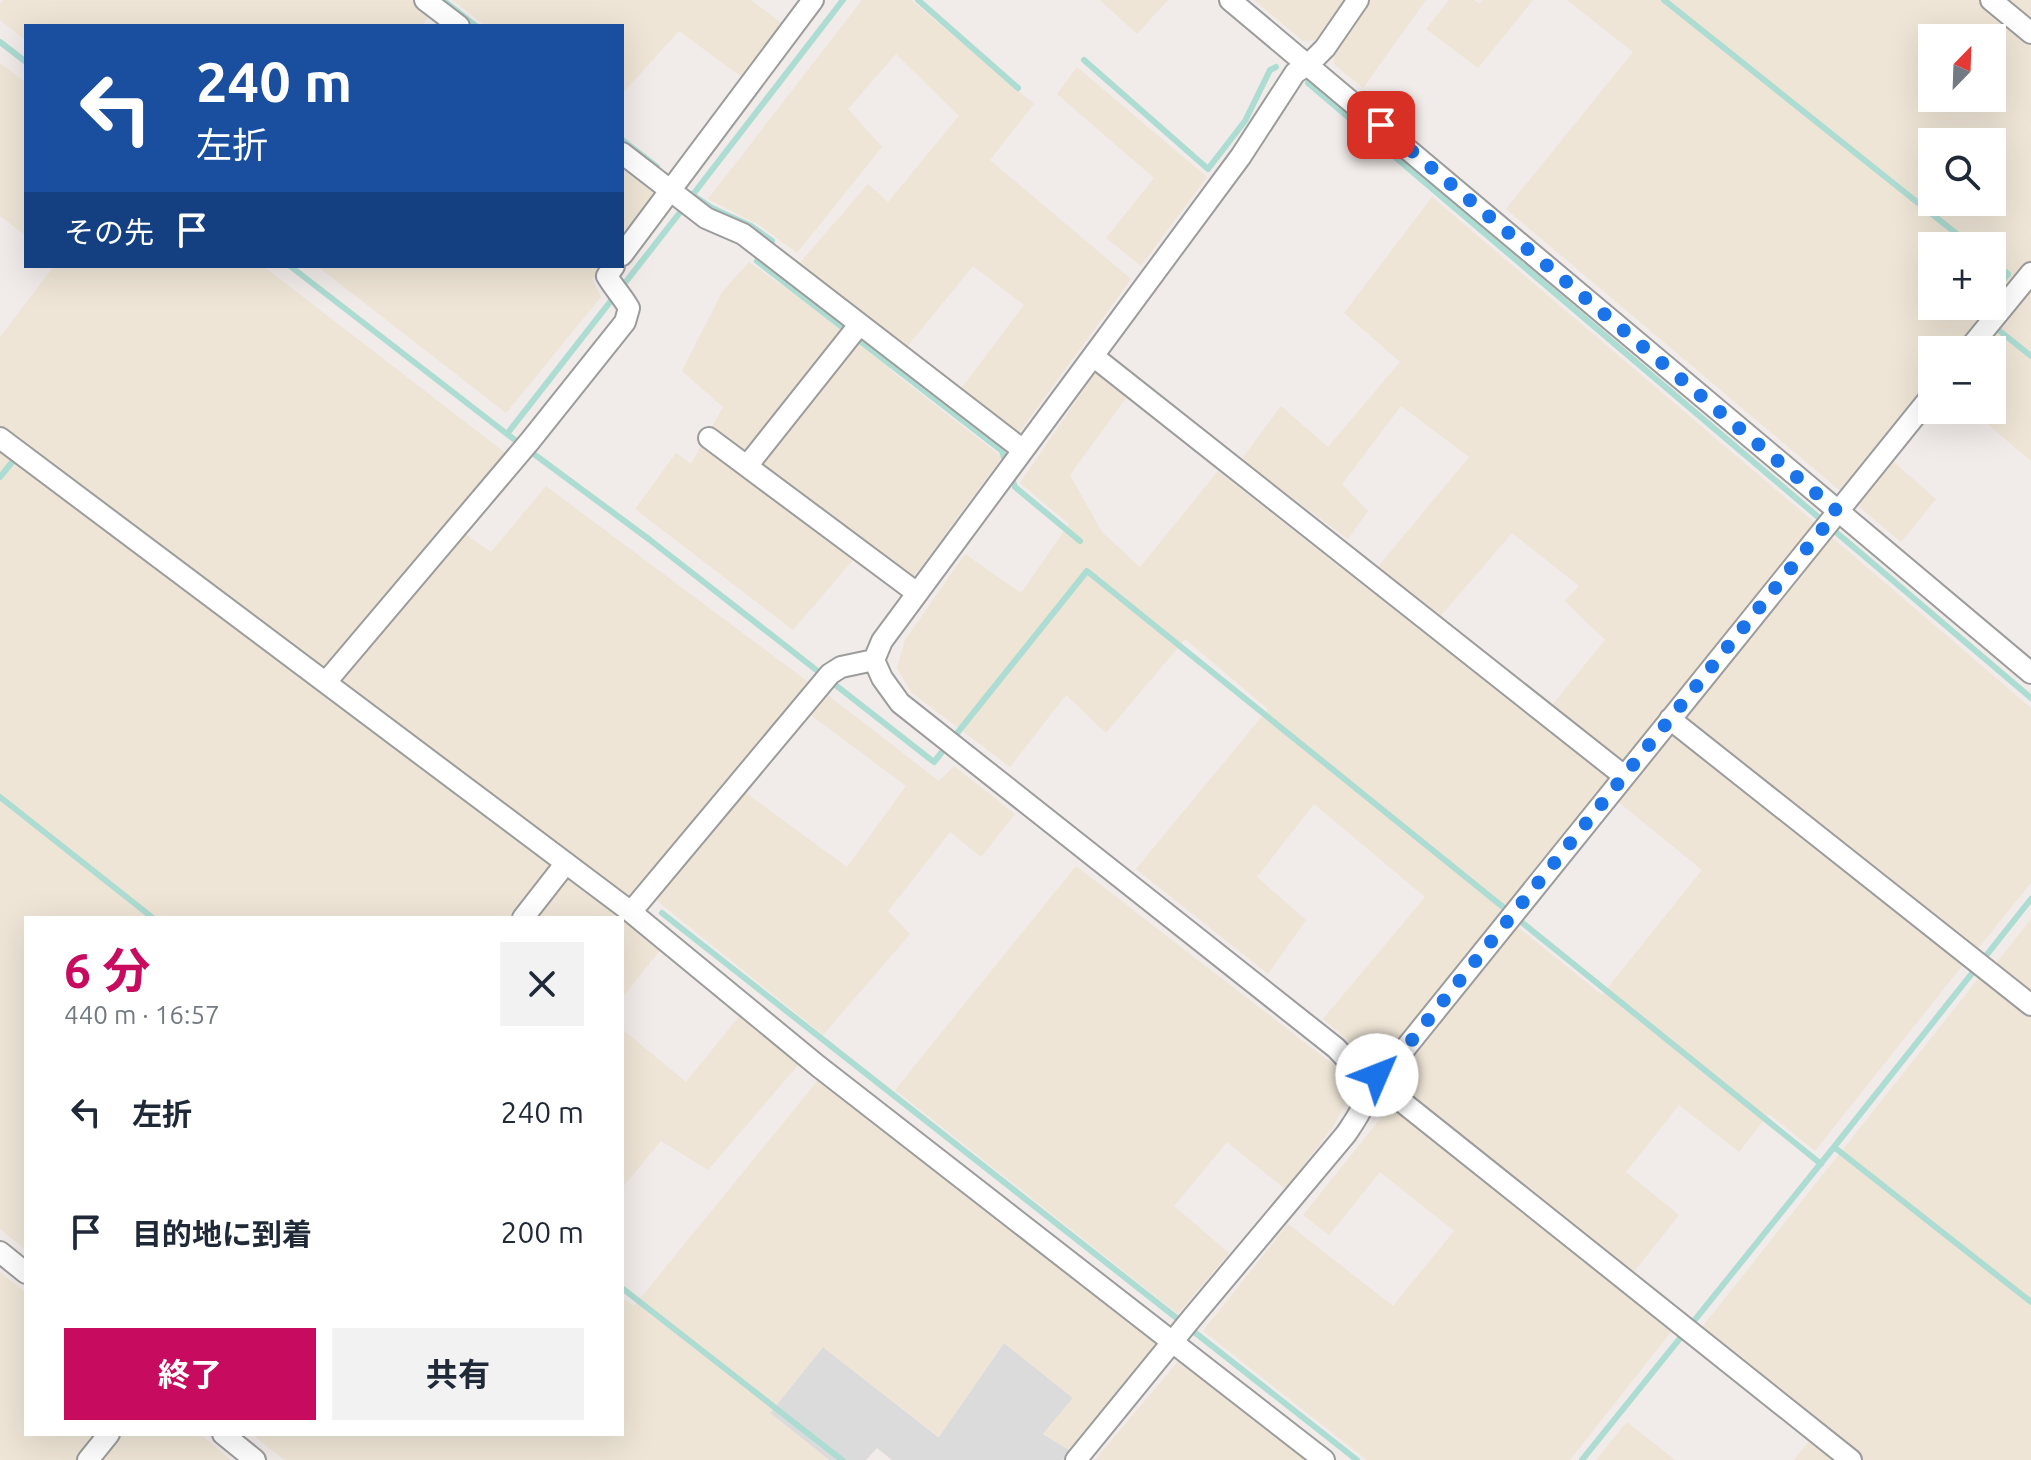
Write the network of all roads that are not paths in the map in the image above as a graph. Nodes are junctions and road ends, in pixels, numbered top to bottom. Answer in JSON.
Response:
{"nodes":[{"id":1,"x":425,"y":0,"type":"edge"},
{"id":2,"x":813,"y":0,"type":"edge"},
{"id":3,"x":1230,"y":0,"type":"edge"},
{"id":4,"x":1358,"y":0,"type":"edge"},
{"id":5,"x":1991,"y":0,"type":"edge"},
{"id":6,"x":456,"y":24,"type":"edge"},
{"id":7,"x":2031,"y":33,"type":"edge"},
{"id":8,"x":1309,"y":64,"type":"junction"},
{"id":9,"x":624,"y":155,"type":"edge"},
{"id":10,"x":681,"y":199,"type":"junction"},
{"id":11,"x":624,"y":253,"type":"edge"},
{"id":12,"x":613,"y":268,"type":"edge"},
{"id":13,"x":2031,"y":273,"type":"edge"},
{"id":14,"x":854,"y":332,"type":"junction"},
{"id":15,"x":1979,"y":336,"type":"edge"},
{"id":16,"x":1093,"y":356,"type":"junction"},
{"id":17,"x":1918,"y":412,"type":"edge"},
{"id":18,"x":0,"y":438,"type":"edge"},
{"id":19,"x":709,"y":438,"type":"dead end"},
{"id":20,"x":1013,"y":463,"type":"junction"},
{"id":21,"x":747,"y":466,"type":"junction"},
{"id":22,"x":1831,"y":519,"type":"junction"},
{"id":23,"x":917,"y":593,"type":"junction"},
{"id":24,"x":874,"y":660,"type":"junction"},
{"id":25,"x":2031,"y":673,"type":"edge"},
{"id":26,"x":326,"y":682,"type":"junction"},
{"id":27,"x":1670,"y":719,"type":"junction"},
{"id":28,"x":1624,"y":776,"type":"junction"},
{"id":29,"x":566,"y":863,"type":"junction"},
{"id":30,"x":631,"y":912,"type":"junction"},
{"id":31,"x":525,"y":916,"type":"edge"},
{"id":32,"x":2031,"y":1005,"type":"edge"},
{"id":33,"x":1363,"y":1084,"type":"junction"},
{"id":34,"x":0,"y":1252,"type":"edge"},
{"id":35,"x":24,"y":1271,"type":"edge"},
{"id":36,"x":1181,"y":1330,"type":"junction"},
{"id":37,"x":107,"y":1436,"type":"edge"},
{"id":38,"x":225,"y":1436,"type":"edge"},
{"id":39,"x":88,"y":1460,"type":"edge"},
{"id":40,"x":255,"y":1460,"type":"edge"},
{"id":41,"x":1076,"y":1460,"type":"edge"},
{"id":42,"x":1324,"y":1460,"type":"edge"},
{"id":43,"x":1851,"y":1460,"type":"edge"}],
"edges":[{"from":1,"to":6,"type":"street"},
{"from":2,"to":10,"type":"street"},
{"from":3,"to":8,"type":"street"},
{"from":4,"to":8,"type":"street"},
{"from":5,"to":7,"type":"street"},
{"from":8,"to":16,"type":"street"},
{"from":8,"to":22,"type":"street"},
{"from":9,"to":10,"type":"street"},
{"from":10,"to":11,"type":"street"},
{"from":10,"to":14,"type":"street"},
{"from":12,"to":26,"type":"street"},
{"from":13,"to":15,"type":"street"},
{"from":14,"to":20,"type":"street"},
{"from":14,"to":21,"type":"street"},
{"from":16,"to":20,"type":"street"},
{"from":16,"to":28,"type":"street"},
{"from":17,"to":22,"type":"street"},
{"from":18,"to":26,"type":"street"},
{"from":19,"to":21,"type":"street"},
{"from":20,"to":23,"type":"street"},
{"from":21,"to":23,"type":"street"},
{"from":22,"to":25,"type":"street"},
{"from":22,"to":27,"type":"street"},
{"from":23,"to":24,"type":"street"},
{"from":24,"to":30,"type":"street"},
{"from":24,"to":33,"type":"street"},
{"from":26,"to":29,"type":"street"},
{"from":27,"to":28,"type":"street"},
{"from":27,"to":32,"type":"street"},
{"from":28,"to":33,"type":"street"},
{"from":29,"to":30,"type":"street"},
{"from":29,"to":31,"type":"street"},
{"from":30,"to":36,"type":"street"},
{"from":33,"to":36,"type":"street"},
{"from":33,"to":43,"type":"street"},
{"from":34,"to":35,"type":"street"},
{"from":36,"to":41,"type":"street"},
{"from":36,"to":42,"type":"street"},
{"from":37,"to":39,"type":"street"},
{"from":38,"to":40,"type":"street"}]}
